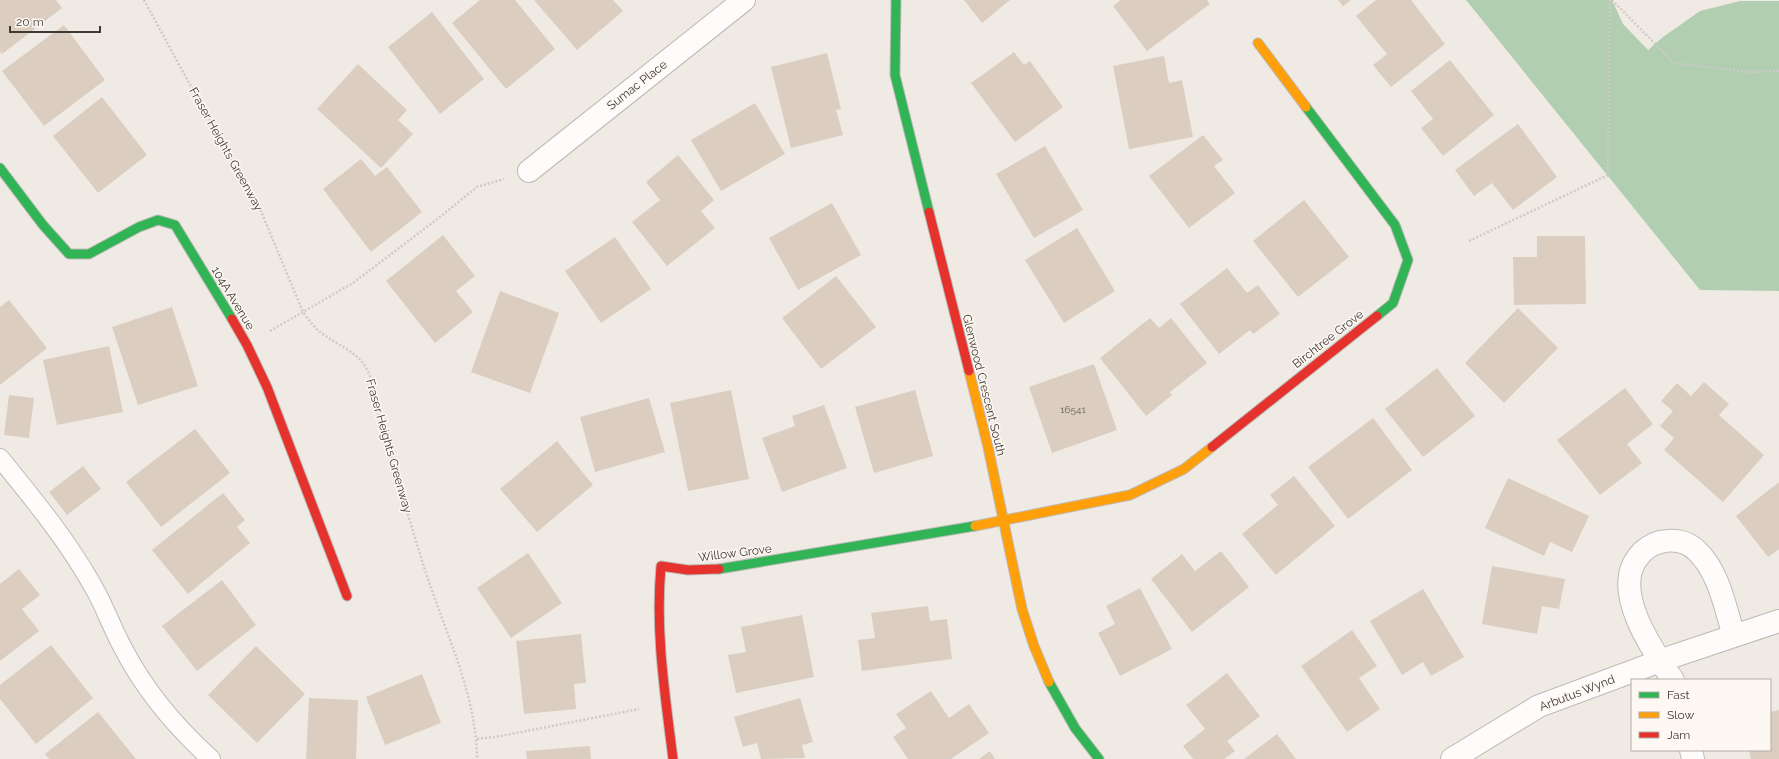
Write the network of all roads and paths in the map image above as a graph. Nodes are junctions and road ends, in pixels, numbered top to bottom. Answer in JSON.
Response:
{"nodes":[{"id":1,"x":144,"y":0,"type":"edge"},
{"id":2,"x":744,"y":0,"type":"edge"},
{"id":3,"x":896,"y":0,"type":"edge"},
{"id":4,"x":1611,"y":0,"type":"edge"},
{"id":5,"x":1258,"y":43,"type":"dead end"},
{"id":6,"x":1779,"y":72,"type":"edge"},
{"id":7,"x":0,"y":168,"type":"edge"},
{"id":8,"x":529,"y":171,"type":"joint"},
{"id":9,"x":1469,"y":241,"type":"dead end"},
{"id":10,"x":303,"y":312,"type":"junction"},
{"id":11,"x":268,"y":332,"type":"dead end"},
{"id":12,"x":0,"y":458,"type":"edge"},
{"id":13,"x":1003,"y":519,"type":"junction"},
{"id":14,"x":347,"y":596,"type":"dead end"},
{"id":15,"x":1779,"y":621,"type":"edge"},
{"id":16,"x":1734,"y":636,"type":"junction"},
{"id":17,"x":1660,"y":661,"type":"junction"},
{"id":18,"x":1672,"y":679,"type":"edge"},
{"id":19,"x":666,"y":703,"type":"junction"},
{"id":20,"x":476,"y":739,"type":"junction"},
{"id":21,"x":211,"y":759,"type":"edge"},
{"id":22,"x":477,"y":759,"type":"edge"},
{"id":23,"x":673,"y":759,"type":"edge"},
{"id":24,"x":1099,"y":759,"type":"edge"},
{"id":25,"x":1452,"y":759,"type":"edge"}],
"edges":[{"from":1,"to":10,"type":"path","name":"Fraser Heights Greenway"},
{"from":2,"to":8,"type":"street","name":"Sumac Place"},
{"from":3,"to":13,"type":"street","name":"Glenwood Crescent South"},
{"from":4,"to":6,"type":"path"},
{"from":4,"to":9,"type":"path"},
{"from":5,"to":13,"type":"street","name":"Birchtree Grove"},
{"from":7,"to":14,"type":"street","name":"104A Avenue"},
{"from":8,"to":10,"type":"path"},
{"from":10,"to":11,"type":"path"},
{"from":10,"to":20,"type":"path","name":"Fraser Heights Greenway"},
{"from":12,"to":21,"type":"lane"},
{"from":13,"to":19,"type":"street","name":"Willow Grove"},
{"from":13,"to":24,"type":"street","name":"Glenwood Crescent South"},
{"from":15,"to":16,"type":"street","name":"Arbutus Wynd"},
{"from":16,"to":17,"type":"street","name":"Arbutus Wynd"},
{"from":16,"to":17,"type":"street"},
{"from":17,"to":18,"type":"street"},
{"from":17,"to":25,"type":"street","name":"Arbutus Wynd"},
{"from":19,"to":20,"type":"path"},
{"from":19,"to":23,"type":"street","name":"Willow Grove"},
{"from":20,"to":22,"type":"path","name":"Fraser Heights Greenway"}]}
